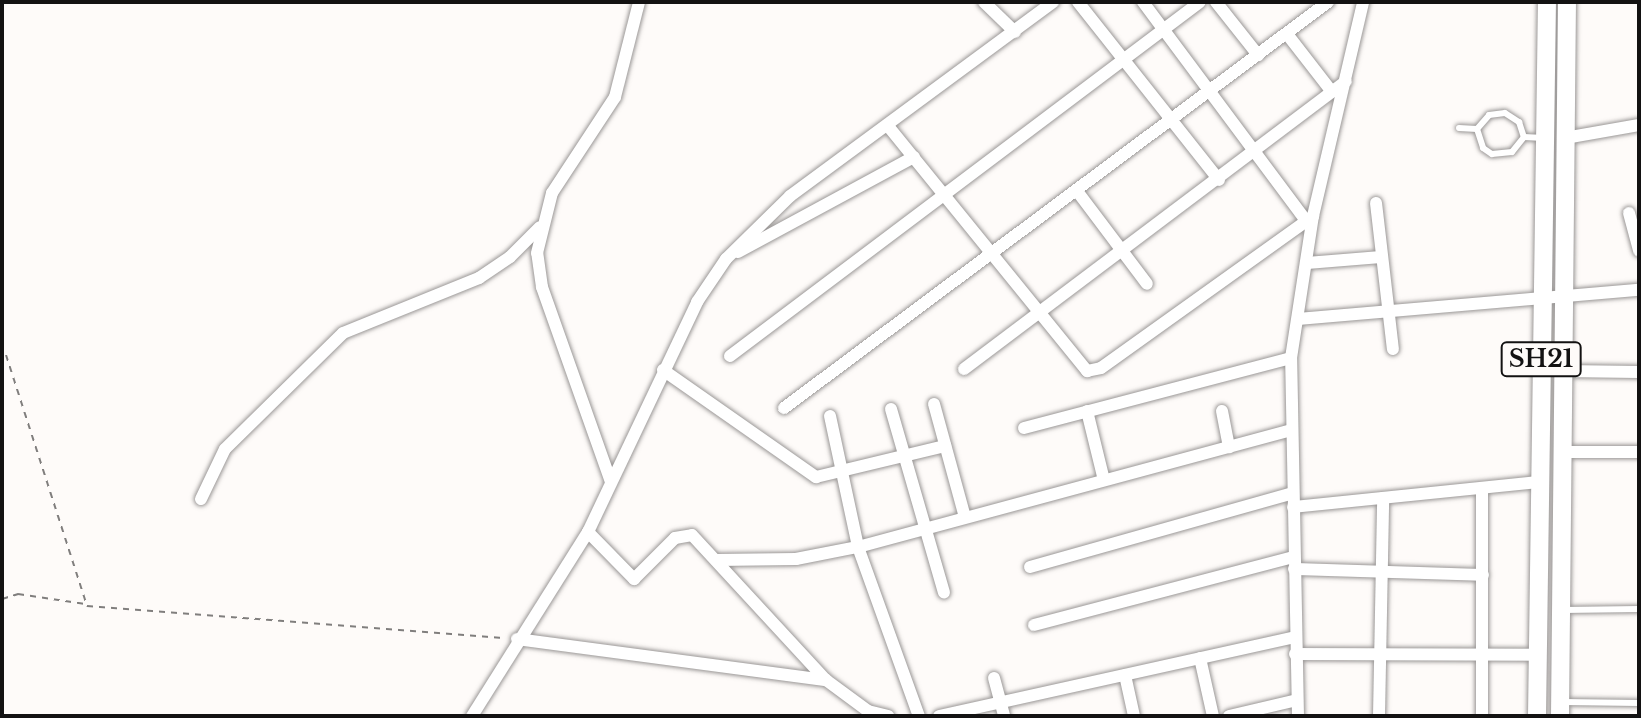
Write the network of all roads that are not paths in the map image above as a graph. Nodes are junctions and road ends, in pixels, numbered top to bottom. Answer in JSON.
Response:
{"nodes":[{"id":1,"x":639,"y":2,"type":"edge"},
{"id":2,"x":984,"y":2,"type":"edge"},
{"id":3,"x":1053,"y":2,"type":"edge"},
{"id":4,"x":1078,"y":2,"type":"edge"},
{"id":5,"x":1143,"y":2,"type":"edge"},
{"id":6,"x":1200,"y":2,"type":"edge"},
{"id":7,"x":1216,"y":2,"type":"edge"},
{"id":8,"x":1328,"y":2,"type":"edge"},
{"id":9,"x":1363,"y":2,"type":"edge"},
{"id":10,"x":1547,"y":2,"type":"edge"},
{"id":11,"x":1567,"y":2,"type":"edge"},
{"id":12,"x":1163,"y":30,"type":"junction"},
{"id":13,"x":1015,"y":32,"type":"junction"},
{"id":14,"x":1287,"y":34,"type":"junction"},
{"id":15,"x":1258,"y":55,"type":"junction"},
{"id":16,"x":1125,"y":60,"type":"junction"},
{"id":17,"x":1346,"y":81,"type":"junction"},
{"id":18,"x":1211,"y":92,"type":"junction"},
{"id":19,"x":1332,"y":92,"type":"junction"},
{"id":20,"x":1173,"y":120,"type":"junction"},
{"id":21,"x":1639,"y":125,"type":"edge"},
{"id":22,"x":888,"y":126,"type":"junction"},
{"id":23,"x":1459,"y":128,"type":"dead end"},
{"id":24,"x":1477,"y":129,"type":"junction"},
{"id":25,"x":1524,"y":137,"type":"junction"},
{"id":26,"x":1544,"y":138,"type":"junction"},
{"id":27,"x":1565,"y":138,"type":"junction"},
{"id":28,"x":1257,"y":151,"type":"junction"},
{"id":29,"x":914,"y":157,"type":"junction"},
{"id":30,"x":1219,"y":180,"type":"junction"},
{"id":31,"x":1077,"y":191,"type":"junction"},
{"id":32,"x":945,"y":195,"type":"junction"},
{"id":33,"x":1376,"y":203,"type":"dead end"},
{"id":34,"x":1629,"y":213,"type":"dead end"},
{"id":35,"x":1310,"y":218,"type":"junction"},
{"id":36,"x":540,"y":227,"type":"junction"},
{"id":37,"x":1639,"y":251,"type":"edge"},
{"id":38,"x":1123,"y":252,"type":"junction"},
{"id":39,"x":991,"y":255,"type":"junction"},
{"id":40,"x":1381,"y":257,"type":"junction"},
{"id":41,"x":726,"y":259,"type":"junction"},
{"id":42,"x":1307,"y":263,"type":"junction"},
{"id":43,"x":1147,"y":284,"type":"dead end"},
{"id":44,"x":1639,"y":290,"type":"edge"},
{"id":45,"x":1563,"y":296,"type":"junction"},
{"id":46,"x":1542,"y":297,"type":"junction"},
{"id":47,"x":1387,"y":311,"type":"junction"},
{"id":48,"x":1040,"y":315,"type":"junction"},
{"id":49,"x":1298,"y":319,"type":"junction"},
{"id":50,"x":1393,"y":349,"type":"dead end"},
{"id":51,"x":730,"y":356,"type":"dead end"},
{"id":52,"x":1291,"y":358,"type":"junction"},
{"id":53,"x":964,"y":369,"type":"dead end"},
{"id":54,"x":663,"y":370,"type":"junction"},
{"id":55,"x":1563,"y":371,"type":"junction"},
{"id":56,"x":1639,"y":372,"type":"edge"},
{"id":57,"x":934,"y":404,"type":"dead end"},
{"id":58,"x":784,"y":408,"type":"dead end"},
{"id":59,"x":891,"y":409,"type":"dead end"},
{"id":60,"x":1087,"y":411,"type":"junction"},
{"id":61,"x":1222,"y":411,"type":"dead end"},
{"id":62,"x":830,"y":416,"type":"dead end"},
{"id":63,"x":1024,"y":428,"type":"dead end"},
{"id":64,"x":1292,"y":430,"type":"junction"},
{"id":65,"x":945,"y":446,"type":"junction"},
{"id":66,"x":1229,"y":447,"type":"junction"},
{"id":67,"x":1563,"y":452,"type":"junction"},
{"id":68,"x":1639,"y":452,"type":"edge"},
{"id":69,"x":904,"y":457,"type":"junction"},
{"id":70,"x":841,"y":474,"type":"junction"},
{"id":71,"x":1104,"y":480,"type":"junction"},
{"id":72,"x":611,"y":482,"type":"junction"},
{"id":73,"x":1540,"y":482,"type":"junction"},
{"id":74,"x":1482,"y":488,"type":"junction"},
{"id":75,"x":1293,"y":493,"type":"junction"},
{"id":76,"x":1383,"y":498,"type":"junction"},
{"id":77,"x":201,"y":499,"type":"dead end"},
{"id":78,"x":1293,"y":507,"type":"junction"},
{"id":79,"x":965,"y":517,"type":"junction"},
{"id":80,"x":924,"y":528,"type":"junction"},
{"id":81,"x":588,"y":532,"type":"junction"},
{"id":82,"x":858,"y":547,"type":"junction"},
{"id":83,"x":716,"y":560,"type":"junction"},
{"id":84,"x":1294,"y":563,"type":"junction"},
{"id":85,"x":1030,"y":567,"type":"dead end"},
{"id":86,"x":1380,"y":570,"type":"junction"},
{"id":87,"x":1483,"y":575,"type":"junction"},
{"id":88,"x":944,"y":593,"type":"dead end"},
{"id":89,"x":1639,"y":609,"type":"edge"},
{"id":90,"x":1561,"y":610,"type":"junction"},
{"id":91,"x":1034,"y":625,"type":"dead end"},
{"id":92,"x":1295,"y":637,"type":"junction"},
{"id":93,"x":517,"y":639,"type":"junction"},
{"id":94,"x":1482,"y":652,"type":"junction"},
{"id":95,"x":1379,"y":653,"type":"junction"},
{"id":96,"x":1295,"y":654,"type":"junction"},
{"id":97,"x":1538,"y":655,"type":"junction"},
{"id":98,"x":1200,"y":658,"type":"junction"},
{"id":99,"x":1125,"y":675,"type":"junction"},
{"id":100,"x":994,"y":678,"type":"dead end"},
{"id":101,"x":826,"y":680,"type":"junction"},
{"id":102,"x":1297,"y":700,"type":"junction"},
{"id":103,"x":1639,"y":703,"type":"edge"},
{"id":104,"x":1560,"y":709,"type":"edge"},
{"id":105,"x":1003,"y":710,"type":"edge"},
{"id":106,"x":867,"y":714,"type":"edge"},
{"id":107,"x":472,"y":716,"type":"edge"},
{"id":108,"x":888,"y":716,"type":"edge"},
{"id":109,"x":919,"y":716,"type":"edge"},
{"id":110,"x":939,"y":716,"type":"edge"},
{"id":111,"x":1134,"y":716,"type":"edge"},
{"id":112,"x":1213,"y":716,"type":"edge"},
{"id":113,"x":1229,"y":716,"type":"edge"},
{"id":114,"x":1298,"y":716,"type":"edge"},
{"id":115,"x":1379,"y":716,"type":"edge"},
{"id":116,"x":1482,"y":716,"type":"edge"},
{"id":117,"x":1537,"y":716,"type":"edge"}],
"edges":[{"from":1,"to":36,"type":"street"},
{"from":2,"to":13,"type":"street"},
{"from":3,"to":13,"type":"street"},
{"from":4,"to":16,"type":"street"},
{"from":5,"to":12,"type":"street"},
{"from":6,"to":12,"type":"street"},
{"from":7,"to":15,"type":"street"},
{"from":8,"to":14,"type":"street"},
{"from":9,"to":17,"type":"street"},
{"from":10,"to":26,"type":"main road","number":"SH21"},
{"from":11,"to":27,"type":"main road","number":"SH21"},
{"from":12,"to":16,"type":"street"},
{"from":12,"to":18,"type":"street"},
{"from":13,"to":22,"type":"street"},
{"from":14,"to":15,"type":"street"},
{"from":14,"to":19,"type":"street"},
{"from":15,"to":18,"type":"street"},
{"from":16,"to":20,"type":"street"},
{"from":16,"to":32,"type":"street"},
{"from":17,"to":19,"type":"street"},
{"from":17,"to":35,"type":"street"},
{"from":18,"to":20,"type":"street"},
{"from":18,"to":28,"type":"street"},
{"from":19,"to":28,"type":"street"},
{"from":20,"to":30,"type":"street"},
{"from":20,"to":31,"type":"street"},
{"from":21,"to":27,"type":"street"},
{"from":22,"to":29,"type":"street"},
{"from":22,"to":41,"type":"street"},
{"from":23,"to":24,"type":"lane"},
{"from":24,"to":25,"type":"lane"},
{"from":24,"to":25,"type":"lane"},
{"from":25,"to":26,"type":"lane"},
{"from":26,"to":46,"type":"main road","number":"SH21"},
{"from":27,"to":45,"type":"main road","number":"SH21"},
{"from":28,"to":30,"type":"street"},
{"from":28,"to":35,"type":"street"},
{"from":29,"to":32,"type":"street"},
{"from":29,"to":41,"type":"street"},
{"from":30,"to":38,"type":"street"},
{"from":31,"to":38,"type":"street"},
{"from":31,"to":39,"type":"street"},
{"from":32,"to":39,"type":"street"},
{"from":32,"to":51,"type":"street"},
{"from":33,"to":40,"type":"street"},
{"from":34,"to":37,"type":"street"},
{"from":35,"to":42,"type":"street"},
{"from":35,"to":48,"type":"street"},
{"from":36,"to":72,"type":"street"},
{"from":36,"to":77,"type":"street"},
{"from":38,"to":43,"type":"street"},
{"from":38,"to":48,"type":"street"},
{"from":39,"to":48,"type":"street"},
{"from":39,"to":58,"type":"street"},
{"from":40,"to":42,"type":"street"},
{"from":40,"to":47,"type":"street"},
{"from":41,"to":54,"type":"street"},
{"from":42,"to":49,"type":"street"},
{"from":44,"to":45,"type":"street"},
{"from":45,"to":46,"type":"street"},
{"from":45,"to":55,"type":"main road","number":"SH21"},
{"from":46,"to":47,"type":"street"},
{"from":46,"to":73,"type":"main road","number":"SH21"},
{"from":47,"to":49,"type":"street"},
{"from":47,"to":50,"type":"street"},
{"from":48,"to":53,"type":"street"},
{"from":49,"to":52,"type":"street"},
{"from":52,"to":60,"type":"street"},
{"from":52,"to":64,"type":"street"},
{"from":54,"to":70,"type":"street"},
{"from":54,"to":72,"type":"street"},
{"from":55,"to":56,"type":"street"},
{"from":55,"to":67,"type":"main road","number":"SH21"},
{"from":57,"to":65,"type":"street"},
{"from":59,"to":69,"type":"street"},
{"from":60,"to":63,"type":"street"},
{"from":60,"to":71,"type":"street"},
{"from":61,"to":66,"type":"street"},
{"from":62,"to":70,"type":"street"},
{"from":64,"to":66,"type":"street"},
{"from":64,"to":75,"type":"street"},
{"from":65,"to":69,"type":"street"},
{"from":65,"to":79,"type":"street"},
{"from":66,"to":71,"type":"street"},
{"from":67,"to":68,"type":"street"},
{"from":67,"to":90,"type":"main road","number":"SH21"},
{"from":69,"to":70,"type":"street"},
{"from":69,"to":80,"type":"street"},
{"from":70,"to":82,"type":"street"},
{"from":71,"to":79,"type":"street"},
{"from":72,"to":81,"type":"street"},
{"from":73,"to":74,"type":"street"},
{"from":73,"to":97,"type":"main road","number":"SH21"},
{"from":74,"to":76,"type":"street"},
{"from":74,"to":87,"type":"street"},
{"from":75,"to":78,"type":"street"},
{"from":75,"to":85,"type":"street"},
{"from":76,"to":78,"type":"street"},
{"from":76,"to":86,"type":"street"},
{"from":78,"to":84,"type":"street"},
{"from":79,"to":80,"type":"street"},
{"from":80,"to":82,"type":"street"},
{"from":80,"to":88,"type":"street"},
{"from":81,"to":83,"type":"street"},
{"from":81,"to":93,"type":"street"},
{"from":82,"to":83,"type":"street"},
{"from":82,"to":109,"type":"street"},
{"from":83,"to":101,"type":"street"},
{"from":84,"to":86,"type":"street"},
{"from":84,"to":91,"type":"street"},
{"from":84,"to":92,"type":"street"},
{"from":86,"to":87,"type":"street"},
{"from":86,"to":95,"type":"street"},
{"from":87,"to":94,"type":"street"},
{"from":89,"to":90,"type":"lane"},
{"from":90,"to":104,"type":"main road","number":"SH21"},
{"from":92,"to":96,"type":"street"},
{"from":92,"to":98,"type":"street"},
{"from":93,"to":101,"type":"street"},
{"from":93,"to":107,"type":"street"},
{"from":94,"to":95,"type":"street"},
{"from":94,"to":97,"type":"street"},
{"from":94,"to":116,"type":"street"},
{"from":95,"to":96,"type":"street"},
{"from":95,"to":115,"type":"street"},
{"from":96,"to":102,"type":"street"},
{"from":97,"to":117,"type":"main road","number":"SH21"},
{"from":98,"to":99,"type":"street"},
{"from":98,"to":112,"type":"street"},
{"from":99,"to":105,"type":"street"},
{"from":99,"to":111,"type":"street"},
{"from":100,"to":105,"type":"street"},
{"from":101,"to":106,"type":"street"},
{"from":102,"to":113,"type":"street"},
{"from":102,"to":114,"type":"street"},
{"from":103,"to":104,"type":"lane"},
{"from":105,"to":110,"type":"street"},
{"from":106,"to":108,"type":"street"}]}
